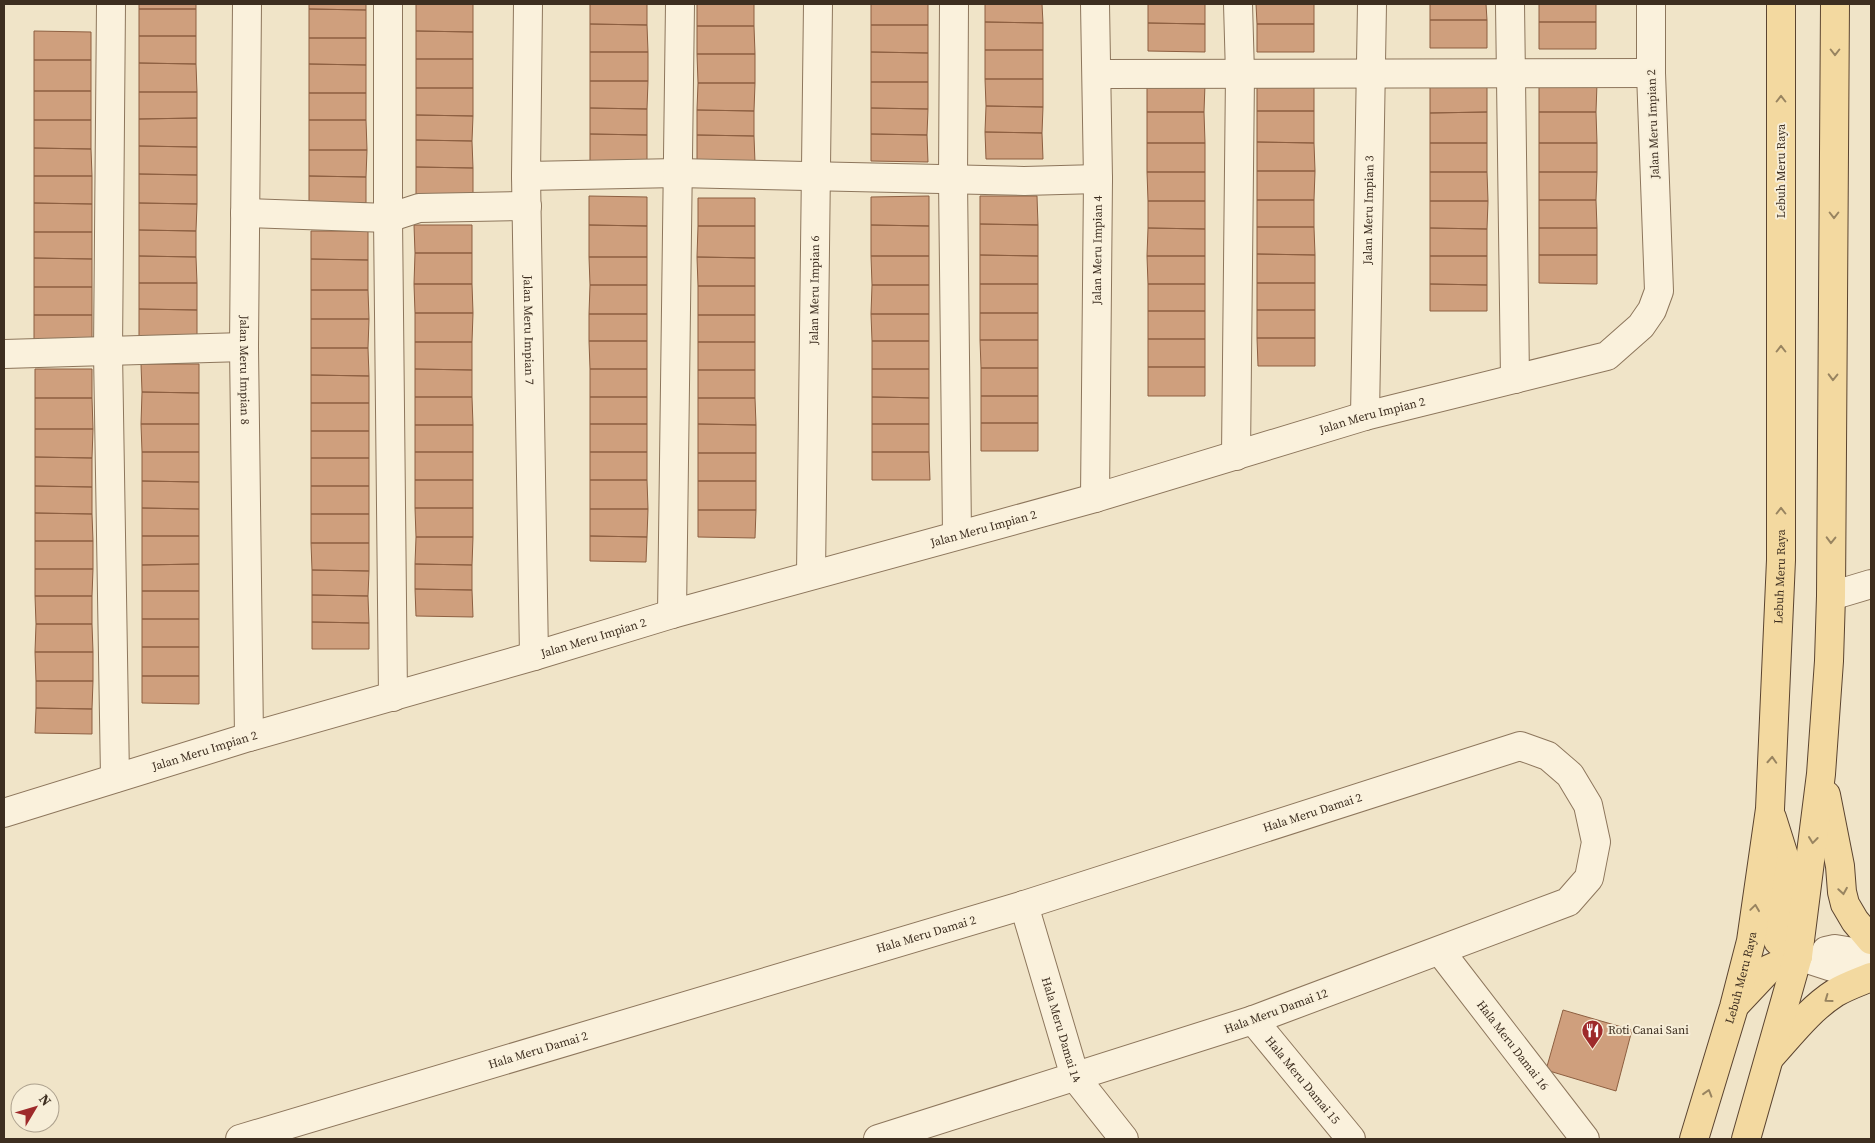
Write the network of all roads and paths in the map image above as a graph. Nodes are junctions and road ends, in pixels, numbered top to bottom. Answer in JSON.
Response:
{"nodes":[{"id":1,"x":111,"y":4,"type":"edge"},
{"id":2,"x":247,"y":4,"type":"edge"},
{"id":3,"x":388,"y":4,"type":"edge"},
{"id":4,"x":528,"y":4,"type":"edge"},
{"id":5,"x":680,"y":4,"type":"edge"},
{"id":6,"x":818,"y":4,"type":"edge"},
{"id":7,"x":954,"y":4,"type":"edge"},
{"id":8,"x":1095,"y":4,"type":"edge"},
{"id":9,"x":1238,"y":4,"type":"edge"},
{"id":10,"x":1372,"y":4,"type":"edge"},
{"id":11,"x":1510,"y":4,"type":"edge"},
{"id":12,"x":1651,"y":4,"type":"edge"},
{"id":13,"x":1781,"y":4,"type":"edge"},
{"id":14,"x":1835,"y":4,"type":"edge"},
{"id":15,"x":1371,"y":73,"type":"junction"},
{"id":16,"x":1510,"y":73,"type":"junction"},
{"id":17,"x":1652,"y":73,"type":"junction"},
{"id":18,"x":1097,"y":74,"type":"junction"},
{"id":19,"x":1240,"y":74,"type":"junction"},
{"id":20,"x":678,"y":173,"type":"junction"},
{"id":21,"x":526,"y":176,"type":"junction"},
{"id":22,"x":817,"y":176,"type":"junction"},
{"id":23,"x":953,"y":178,"type":"junction"},
{"id":24,"x":1098,"y":179,"type":"junction"},
{"id":25,"x":527,"y":206,"type":"junction"},
{"id":26,"x":245,"y":213,"type":"junction"},
{"id":27,"x":388,"y":218,"type":"junction"},
{"id":28,"x":244,"y":347,"type":"junction"},
{"id":29,"x":108,"y":352,"type":"junction"},
{"id":30,"x":4,"y":354,"type":"edge"},
{"id":31,"x":1515,"y":379,"type":"junction"},
{"id":32,"x":1365,"y":416,"type":"junction"},
{"id":33,"x":1236,"y":456,"type":"junction"},
{"id":34,"x":1095,"y":498,"type":"junction"},
{"id":35,"x":957,"y":535,"type":"junction"},
{"id":36,"x":811,"y":575,"type":"junction"},
{"id":37,"x":1871,"y":584,"type":"edge"},
{"id":38,"x":1831,"y":596,"type":"junction"},
{"id":39,"x":672,"y":614,"type":"junction"},
{"id":40,"x":534,"y":656,"type":"junction"},
{"id":41,"x":393,"y":697,"type":"junction"},
{"id":42,"x":249,"y":737,"type":"junction"},
{"id":43,"x":1821,"y":774,"type":"junction"},
{"id":44,"x":115,"y":778,"type":"junction"},
{"id":45,"x":1588,"y":805,"type":"joint"},
{"id":46,"x":1770,"y":809,"type":"junction"},
{"id":47,"x":4,"y":813,"type":"edge"},
{"id":48,"x":1024,"y":905,"type":"junction"},
{"id":49,"x":1871,"y":940,"type":"edge"},
{"id":50,"x":1440,"y":951,"type":"junction"},
{"id":51,"x":1871,"y":955,"type":"edge"},
{"id":52,"x":1798,"y":956,"type":"junction"},
{"id":53,"x":1871,"y":976,"type":"edge"},
{"id":54,"x":1734,"y":1007,"type":"junction"},
{"id":55,"x":1253,"y":1020,"type":"junction"},
{"id":56,"x":1767,"y":1061,"type":"junction"},
{"id":57,"x":1075,"y":1077,"type":"junction"},
{"id":58,"x":895,"y":1137,"type":"edge"},
{"id":59,"x":240,"y":1139,"type":"edge"},
{"id":60,"x":1124,"y":1139,"type":"edge"},
{"id":61,"x":1350,"y":1139,"type":"edge"},
{"id":62,"x":1585,"y":1139,"type":"edge"},
{"id":63,"x":1694,"y":1139,"type":"edge"},
{"id":64,"x":1746,"y":1139,"type":"edge"}],
"edges":[{"from":1,"to":29,"type":"street"},
{"from":2,"to":26,"type":"street","name":"Jalan Meru Impian 8"},
{"from":3,"to":27,"type":"street"},
{"from":4,"to":21,"type":"street","name":"Jalan Meru Impian 7"},
{"from":5,"to":20,"type":"street"},
{"from":6,"to":22,"type":"street","name":"Jalan Meru Impian 6"},
{"from":7,"to":23,"type":"street"},
{"from":8,"to":18,"type":"street","name":"Jalan Meru Impian 4"},
{"from":9,"to":19,"type":"street"},
{"from":10,"to":15,"type":"street","name":"Jalan Meru Impian 3"},
{"from":11,"to":16,"type":"street"},
{"from":12,"to":17,"type":"street","name":"Jalan Meru Impian 2"},
{"from":46,"to":13,"type":"main road","name":"Lebuh Meru Raya","one_way":true},
{"from":14,"to":38,"type":"main road","one_way":true},
{"from":15,"to":16,"type":"street"},
{"from":15,"to":19,"type":"street"},
{"from":15,"to":32,"type":"street","name":"Jalan Meru Impian 3"},
{"from":16,"to":17,"type":"street"},
{"from":16,"to":31,"type":"street"},
{"from":17,"to":31,"type":"street","name":"Jalan Meru Impian 2"},
{"from":18,"to":19,"type":"street"},
{"from":18,"to":24,"type":"street","name":"Jalan Meru Impian 4"},
{"from":19,"to":33,"type":"street"},
{"from":20,"to":21,"type":"street"},
{"from":20,"to":22,"type":"street"},
{"from":20,"to":39,"type":"street"},
{"from":21,"to":25,"type":"street","name":"Jalan Meru Impian 7"},
{"from":22,"to":23,"type":"street"},
{"from":22,"to":36,"type":"street","name":"Jalan Meru Impian 6"},
{"from":23,"to":24,"type":"street"},
{"from":23,"to":35,"type":"street"},
{"from":24,"to":34,"type":"street","name":"Jalan Meru Impian 4"},
{"from":25,"to":27,"type":"street"},
{"from":25,"to":40,"type":"street","name":"Jalan Meru Impian 7"},
{"from":26,"to":27,"type":"street"},
{"from":26,"to":28,"type":"street","name":"Jalan Meru Impian 8"},
{"from":27,"to":41,"type":"street"},
{"from":28,"to":29,"type":"street"},
{"from":28,"to":42,"type":"street","name":"Jalan Meru Impian 8"},
{"from":29,"to":30,"type":"street"},
{"from":29,"to":44,"type":"street"},
{"from":31,"to":32,"type":"street","name":"Jalan Meru Impian 2"},
{"from":32,"to":33,"type":"street","name":"Jalan Meru Impian 2"},
{"from":33,"to":34,"type":"street","name":"Jalan Meru Impian 2"},
{"from":34,"to":35,"type":"street","name":"Jalan Meru Impian 2"},
{"from":35,"to":36,"type":"street","name":"Jalan Meru Impian 2"},
{"from":36,"to":39,"type":"street","name":"Jalan Meru Impian 2"},
{"from":37,"to":38,"type":"street"},
{"from":38,"to":43,"type":"main road"},
{"from":39,"to":40,"type":"street","name":"Jalan Meru Impian 2"},
{"from":40,"to":41,"type":"street","name":"Jalan Meru Impian 2"},
{"from":41,"to":42,"type":"street","name":"Jalan Meru Impian 2"},
{"from":42,"to":44,"type":"street","name":"Jalan Meru Impian 2"},
{"from":43,"to":49,"type":"main road","one_way":true},
{"from":43,"to":52,"type":"main road","one_way":true},
{"from":44,"to":47,"type":"street","name":"Jalan Meru Impian 2"},
{"from":45,"to":48,"type":"street","name":"Hala Meru Damai 2"},
{"from":45,"to":50,"type":"street","name":"Hala Meru Damai 12"},
{"from":46,"to":52,"type":"main road"},
{"from":54,"to":46,"type":"main road","name":"Lebuh Meru Raya","one_way":true},
{"from":48,"to":57,"type":"street","name":"Hala Meru Damai 14"},
{"from":48,"to":59,"type":"street","name":"Hala Meru Damai 2"},
{"from":50,"to":55,"type":"street","name":"Hala Meru Damai 12"},
{"from":50,"to":62,"type":"street","name":"Hala Meru Damai 16"},
{"from":51,"to":52,"type":"street"},
{"from":52,"to":53,"type":"street"},
{"from":52,"to":54,"type":"main road"},
{"from":52,"to":56,"type":"main road"},
{"from":53,"to":56,"type":"main road","one_way":true},
{"from":63,"to":54,"type":"main road","name":"Lebuh Meru Raya","one_way":true},
{"from":55,"to":57,"type":"street","name":"Hala Meru Damai 12"},
{"from":55,"to":61,"type":"street","name":"Hala Meru Damai 15"},
{"from":56,"to":64,"type":"main road"},
{"from":57,"to":58,"type":"street","name":"Hala Meru Damai 12"},
{"from":57,"to":60,"type":"street","name":"Hala Meru Damai 14"}]}
